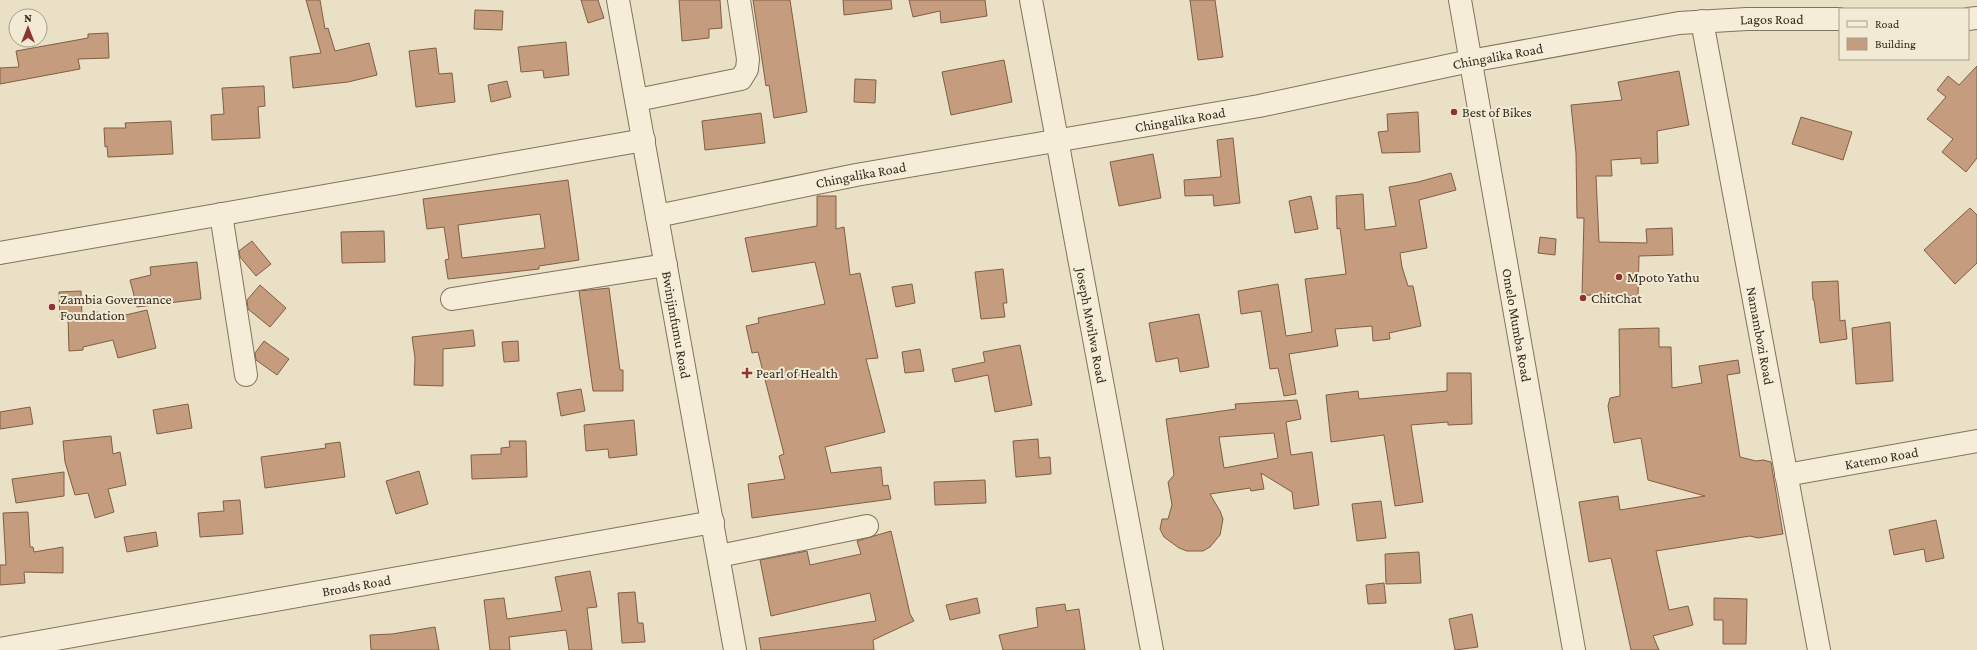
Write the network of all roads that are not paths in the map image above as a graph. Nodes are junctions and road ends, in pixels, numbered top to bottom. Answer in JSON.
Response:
{"nodes":[{"id":1,"x":618,"y":0,"type":"edge"},
{"id":2,"x":739,"y":0,"type":"edge"},
{"id":3,"x":1031,"y":0,"type":"edge"},
{"id":4,"x":1460,"y":0,"type":"edge"},
{"id":5,"x":1839,"y":19,"type":"edge"},
{"id":6,"x":1702,"y":21,"type":"junction"},
{"id":7,"x":1470,"y":61,"type":"junction"},
{"id":8,"x":637,"y":100,"type":"junction"},
{"id":9,"x":644,"y":140,"type":"junction"},
{"id":10,"x":1057,"y":142,"type":"junction"},
{"id":11,"x":221,"y":214,"type":"junction"},
{"id":12,"x":657,"y":216,"type":"junction"},
{"id":13,"x":0,"y":253,"type":"edge"},
{"id":14,"x":666,"y":265,"type":"junction"},
{"id":15,"x":452,"y":299,"type":"dead end"},
{"id":16,"x":246,"y":375,"type":"dead end"},
{"id":17,"x":1977,"y":441,"type":"edge"},
{"id":18,"x":1786,"y":475,"type":"junction"},
{"id":19,"x":712,"y":522,"type":"junction"},
{"id":20,"x":867,"y":526,"type":"dead end"},
{"id":21,"x":719,"y":556,"type":"junction"},
{"id":22,"x":0,"y":649,"type":"edge"},
{"id":23,"x":736,"y":650,"type":"edge"},
{"id":24,"x":1152,"y":650,"type":"edge"},
{"id":25,"x":1574,"y":650,"type":"edge"},
{"id":26,"x":1819,"y":650,"type":"edge"}],
"edges":[{"from":1,"to":8,"type":"street","name":"Bwinjimfumu Road"},
{"from":2,"to":8,"type":"street"},
{"from":3,"to":10,"type":"street","name":"Joseph Mwilwa Road"},
{"from":4,"to":7,"type":"street","name":"Omelo Mumba Road"},
{"from":5,"to":6,"type":"street","name":"Lagos Road"},
{"from":6,"to":7,"type":"street","name":"Chingalika Road"},
{"from":6,"to":18,"type":"street","name":"Namambozi Road"},
{"from":7,"to":10,"type":"street","name":"Chingalika Road"},
{"from":7,"to":25,"type":"street","name":"Omelo Mumba Road"},
{"from":8,"to":9,"type":"street","name":"Bwinjimfumu Road"},
{"from":9,"to":11,"type":"street"},
{"from":9,"to":12,"type":"street","name":"Bwinjimfumu Road"},
{"from":10,"to":12,"type":"street","name":"Chingalika Road"},
{"from":10,"to":24,"type":"street","name":"Joseph Mwilwa Road"},
{"from":11,"to":13,"type":"street"},
{"from":11,"to":16,"type":"street"},
{"from":12,"to":14,"type":"street","name":"Bwinjimfumu Road"},
{"from":14,"to":15,"type":"street"},
{"from":14,"to":19,"type":"street","name":"Bwinjimfumu Road"},
{"from":17,"to":18,"type":"street","name":"Katemo Road"},
{"from":18,"to":26,"type":"street","name":"Namambozi Road"},
{"from":19,"to":21,"type":"street","name":"Bwinjimfumu Road"},
{"from":19,"to":22,"type":"street","name":"Broads Road"},
{"from":20,"to":21,"type":"street"},
{"from":21,"to":23,"type":"street","name":"Bwinjimfumu Road"}]}
